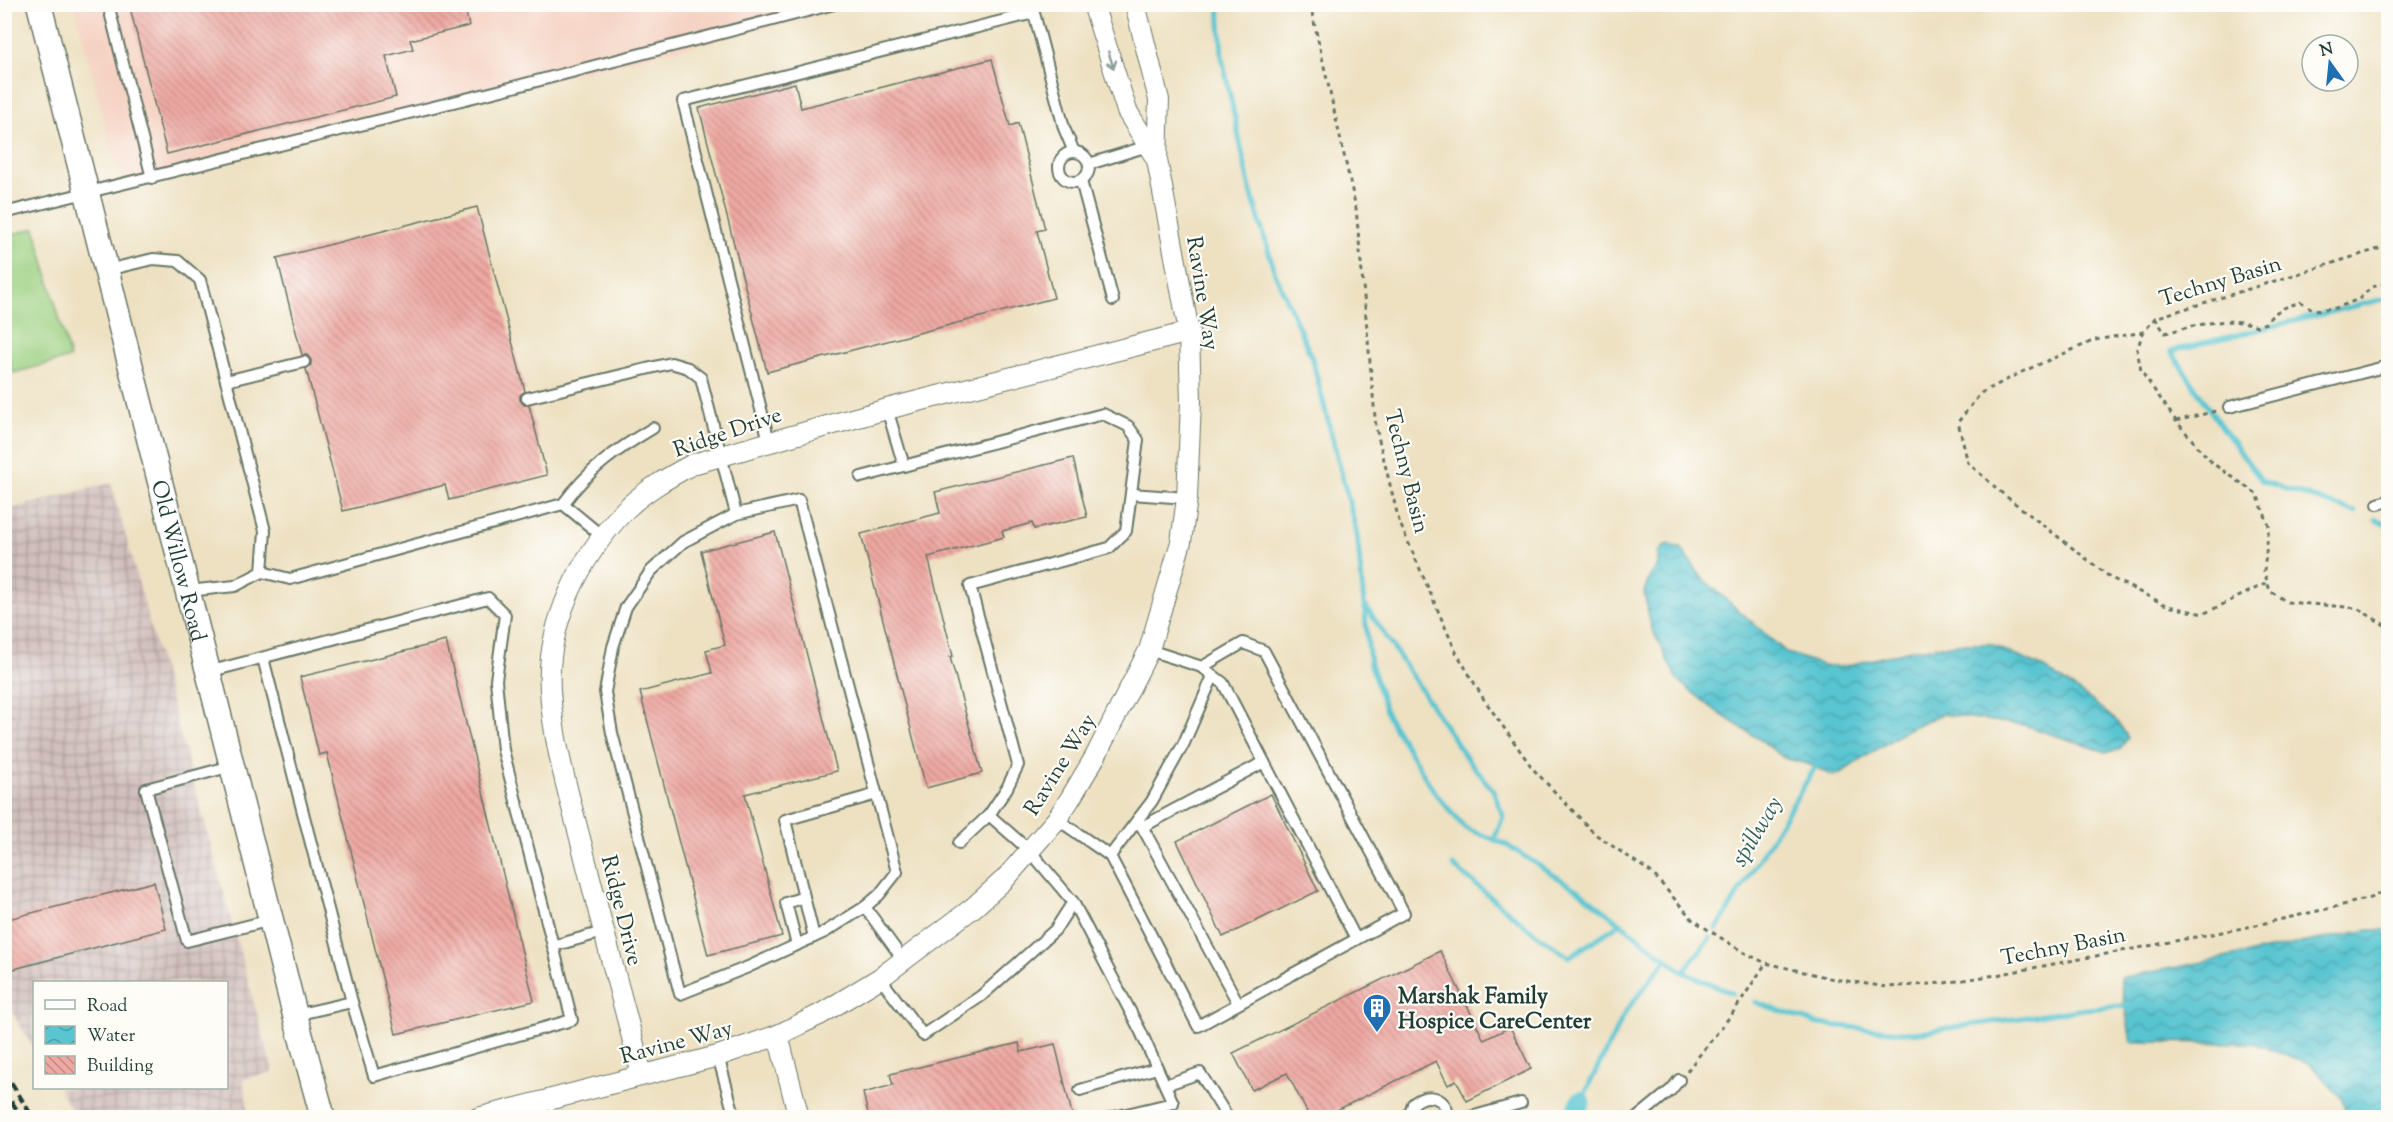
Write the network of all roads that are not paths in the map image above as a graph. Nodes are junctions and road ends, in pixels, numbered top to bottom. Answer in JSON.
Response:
{"nodes":[{"id":1,"x":39,"y":4,"type":"edge"},
{"id":2,"x":108,"y":4,"type":"edge"},
{"id":3,"x":834,"y":4,"type":"edge"},
{"id":4,"x":1093,"y":4,"type":"edge"},
{"id":5,"x":1135,"y":4,"type":"edge"},
{"id":6,"x":1074,"y":152,"type":"junction"},
{"id":7,"x":1153,"y":153,"type":"junction"},
{"id":8,"x":1089,"y":164,"type":"junction"},
{"id":9,"x":152,"y":178,"type":"junction"},
{"id":10,"x":1081,"y":180,"type":"junction"},
{"id":11,"x":88,"y":192,"type":"junction"},
{"id":12,"x":4,"y":213,"type":"edge"},
{"id":13,"x":107,"y":270,"type":"junction"},
{"id":14,"x":1113,"y":300,"type":"dead end"},
{"id":15,"x":1189,"y":332,"type":"junction"},
{"id":16,"x":304,"y":362,"type":"dead end"},
{"id":17,"x":2388,"y":366,"type":"edge"},
{"id":18,"x":226,"y":381,"type":"junction"},
{"id":19,"x":527,"y":398,"type":"dead end"},
{"id":20,"x":2229,"y":407,"type":"road end"},
{"id":21,"x":887,"y":409,"type":"junction"},
{"id":22,"x":653,"y":428,"type":"dead end"},
{"id":23,"x":769,"y":441,"type":"junction"},
{"id":24,"x":721,"y":455,"type":"junction"},
{"id":25,"x":904,"y":466,"type":"junction"},
{"id":26,"x":861,"y":477,"type":"dead end"},
{"id":27,"x":1131,"y":494,"type":"junction"},
{"id":28,"x":1187,"y":498,"type":"junction"},
{"id":29,"x":563,"y":504,"type":"junction"},
{"id":30,"x":736,"y":514,"type":"junction"},
{"id":31,"x":602,"y":536,"type":"junction"},
{"id":32,"x":262,"y":572,"type":"junction"},
{"id":33,"x":188,"y":591,"type":"junction"},
{"id":34,"x":1149,"y":650,"type":"junction"},
{"id":35,"x":263,"y":658,"type":"junction"},
{"id":36,"x":1202,"y":668,"type":"junction"},
{"id":37,"x":208,"y":672,"type":"junction"},
{"id":38,"x":1213,"y":676,"type":"junction"},
{"id":39,"x":1264,"y":762,"type":"junction"},
{"id":40,"x":232,"y":766,"type":"junction"},
{"id":41,"x":877,"y":794,"type":"junction"},
{"id":42,"x":989,"y":816,"type":"junction"},
{"id":43,"x":1057,"y":819,"type":"junction"},
{"id":44,"x":1140,"y":823,"type":"junction"},
{"id":45,"x":959,"y":843,"type":"dead end"},
{"id":46,"x":1030,"y":851,"type":"junction"},
{"id":47,"x":1110,"y":856,"type":"junction"},
{"id":48,"x":804,"y":897,"type":"junction"},
{"id":49,"x":1073,"y":902,"type":"junction"},
{"id":50,"x":865,"y":907,"type":"junction"},
{"id":51,"x":271,"y":920,"type":"junction"},
{"id":52,"x":603,"y":932,"type":"junction"},
{"id":53,"x":814,"y":938,"type":"junction"},
{"id":54,"x":1356,"y":939,"type":"junction"},
{"id":55,"x":797,"y":945,"type":"junction"},
{"id":56,"x":553,"y":946,"type":"junction"},
{"id":57,"x":904,"y":960,"type":"junction"},
{"id":58,"x":880,"y":978,"type":"junction"},
{"id":59,"x":352,"y":1002,"type":"junction"},
{"id":60,"x":1239,"y":1003,"type":"junction"},
{"id":61,"x":295,"y":1015,"type":"junction"},
{"id":62,"x":777,"y":1035,"type":"junction"},
{"id":63,"x":718,"y":1056,"type":"junction"},
{"id":64,"x":1157,"y":1068,"type":"junction"},
{"id":65,"x":642,"y":1075,"type":"junction"},
{"id":66,"x":1679,"y":1080,"type":"road end"},
{"id":67,"x":1165,"y":1085,"type":"junction"},
{"id":68,"x":1080,"y":1090,"type":"dead end"},
{"id":69,"x":1521,"y":1103,"type":"dead end"},
{"id":70,"x":1408,"y":1117,"type":"edge"},
{"id":71,"x":323,"y":1118,"type":"edge"},
{"id":72,"x":478,"y":1118,"type":"edge"},
{"id":73,"x":735,"y":1118,"type":"edge"},
{"id":74,"x":799,"y":1118,"type":"edge"},
{"id":75,"x":1110,"y":1118,"type":"edge"},
{"id":76,"x":1228,"y":1118,"type":"edge"},
{"id":77,"x":1448,"y":1118,"type":"edge"},
{"id":78,"x":1467,"y":1118,"type":"edge"},
{"id":79,"x":1637,"y":1118,"type":"edge"}],
"edges":[{"from":1,"to":11,"type":"street","name":"Old Willow Road"},
{"from":2,"to":9,"type":"lane"},
{"from":3,"to":9,"type":"lane"},
{"from":4,"to":7,"type":"street","name":"Ravine Way","one_way":true},
{"from":5,"to":7,"type":"street","name":"Ravine Way"},
{"from":6,"to":8,"type":"lane"},
{"from":6,"to":10,"type":"lane"},
{"from":6,"to":23,"type":"lane"},
{"from":7,"to":8,"type":"lane"},
{"from":7,"to":15,"type":"street","name":"Ravine Way"},
{"from":8,"to":10,"type":"lane"},
{"from":9,"to":11,"type":"lane"},
{"from":10,"to":14,"type":"lane"},
{"from":11,"to":12,"type":"lane"},
{"from":11,"to":13,"type":"street","name":"Old Willow Road"},
{"from":13,"to":18,"type":"lane"},
{"from":13,"to":33,"type":"street","name":"Old Willow Road"},
{"from":15,"to":21,"type":"street","name":"Ridge Drive"},
{"from":15,"to":28,"type":"street","name":"Ravine Way"},
{"from":16,"to":18,"type":"lane"},
{"from":17,"to":20,"type":"lane"},
{"from":18,"to":32,"type":"lane"},
{"from":19,"to":24,"type":"lane"},
{"from":21,"to":23,"type":"street","name":"Ridge Drive"},
{"from":21,"to":25,"type":"lane"},
{"from":22,"to":29,"type":"lane"},
{"from":23,"to":24,"type":"street","name":"Ridge Drive"},
{"from":24,"to":30,"type":"lane"},
{"from":24,"to":31,"type":"street","name":"Ridge Drive"},
{"from":25,"to":26,"type":"lane"},
{"from":25,"to":27,"type":"lane"},
{"from":27,"to":28,"type":"lane"},
{"from":27,"to":42,"type":"lane"},
{"from":28,"to":34,"type":"street","name":"Ravine Way"},
{"from":29,"to":31,"type":"lane"},
{"from":29,"to":32,"type":"lane"},
{"from":30,"to":41,"type":"lane"},
{"from":30,"to":55,"type":"lane"},
{"from":31,"to":52,"type":"street","name":"Ridge Drive"},
{"from":32,"to":33,"type":"lane"},
{"from":33,"to":37,"type":"street","name":"Old Willow Road"},
{"from":34,"to":36,"type":"lane"},
{"from":34,"to":43,"type":"street","name":"Ravine Way"},
{"from":35,"to":37,"type":"lane"},
{"from":35,"to":56,"type":"lane"},
{"from":35,"to":59,"type":"lane"},
{"from":36,"to":38,"type":"lane"},
{"from":36,"to":54,"type":"lane"},
{"from":37,"to":40,"type":"street","name":"Old Willow Road"},
{"from":38,"to":39,"type":"lane"},
{"from":38,"to":44,"type":"lane"},
{"from":39,"to":44,"type":"lane"},
{"from":39,"to":54,"type":"lane"},
{"from":40,"to":51,"type":"street","name":"Old Willow Road"},
{"from":40,"to":51,"type":"lane"},
{"from":41,"to":48,"type":"lane"},
{"from":41,"to":50,"type":"lane"},
{"from":42,"to":45,"type":"lane"},
{"from":42,"to":46,"type":"lane"},
{"from":43,"to":46,"type":"street","name":"Ravine Way"},
{"from":43,"to":47,"type":"lane"},
{"from":44,"to":47,"type":"lane"},
{"from":44,"to":60,"type":"lane"},
{"from":46,"to":49,"type":"lane"},
{"from":46,"to":57,"type":"street","name":"Ravine Way"},
{"from":47,"to":60,"type":"lane"},
{"from":48,"to":53,"type":"lane"},
{"from":48,"to":55,"type":"lane"},
{"from":49,"to":58,"type":"lane"},
{"from":49,"to":64,"type":"lane"},
{"from":50,"to":53,"type":"lane"},
{"from":50,"to":57,"type":"lane"},
{"from":51,"to":61,"type":"street","name":"Old Willow Road"},
{"from":52,"to":56,"type":"lane"},
{"from":52,"to":65,"type":"street","name":"Ridge Drive"},
{"from":53,"to":55,"type":"lane"},
{"from":54,"to":60,"type":"lane"},
{"from":56,"to":59,"type":"lane"},
{"from":57,"to":58,"type":"street","name":"Ravine Way"},
{"from":58,"to":62,"type":"street","name":"Ravine Way"},
{"from":59,"to":61,"type":"lane"},
{"from":61,"to":71,"type":"street","name":"Old Willow Road"},
{"from":62,"to":63,"type":"street","name":"Ravine Way"},
{"from":62,"to":74,"type":"street"},
{"from":63,"to":65,"type":"street","name":"Ravine Way"},
{"from":63,"to":73,"type":"lane"},
{"from":64,"to":67,"type":"lane"},
{"from":64,"to":68,"type":"lane"},
{"from":65,"to":72,"type":"street","name":"Ravine Way"},
{"from":66,"to":79,"type":"lane"},
{"from":67,"to":75,"type":"lane"},
{"from":67,"to":76,"type":"lane"},
{"from":69,"to":78,"type":"lane"},
{"from":70,"to":77,"type":"lane"}]}
